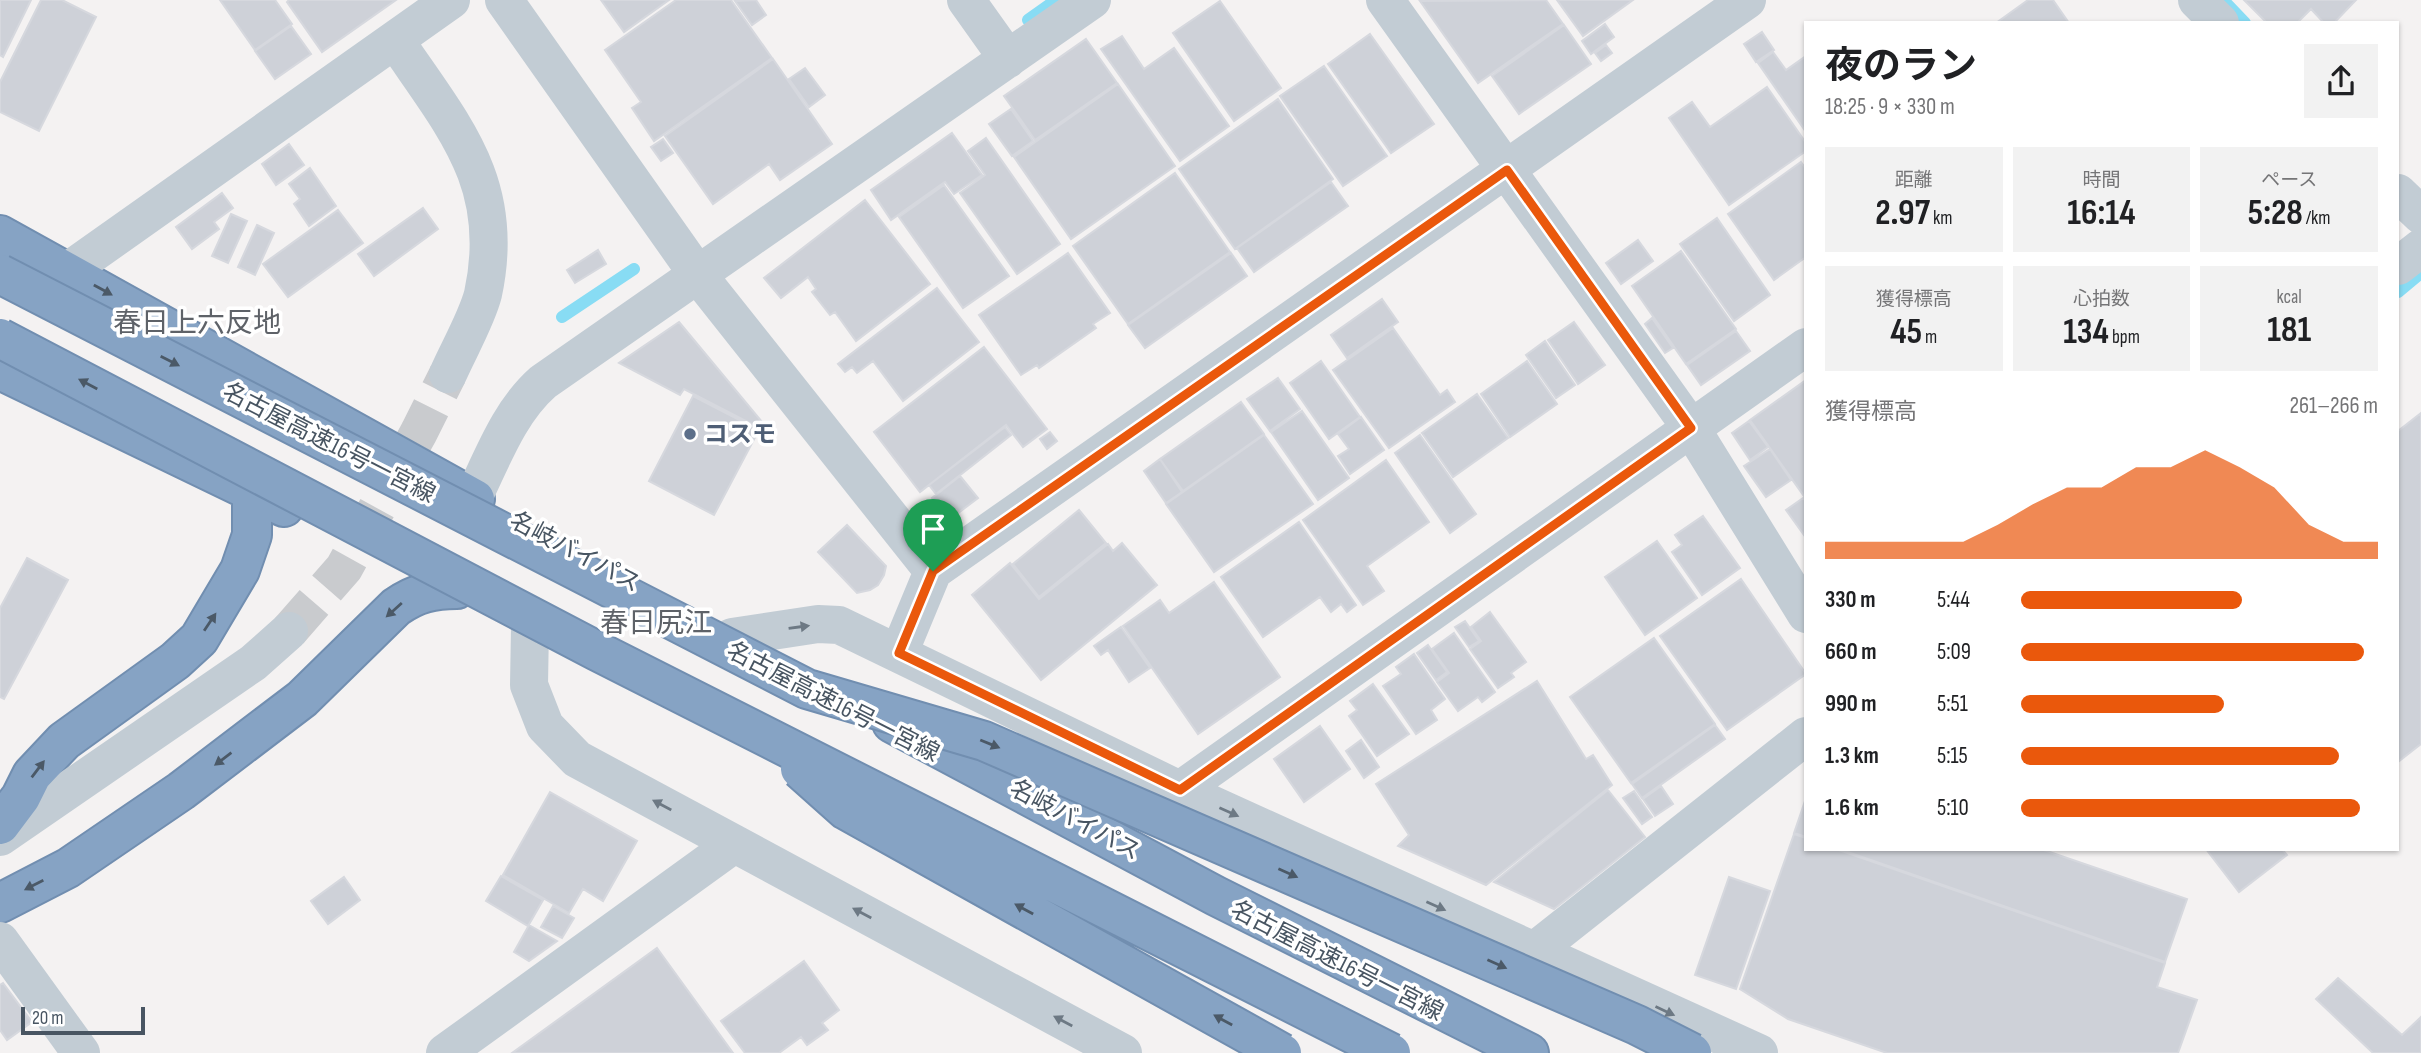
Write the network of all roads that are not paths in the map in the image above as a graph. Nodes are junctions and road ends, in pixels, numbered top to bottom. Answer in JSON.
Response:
{"nodes":[{"id":1,"x":452,"y":0,"type":"edge"},
{"id":2,"x":504,"y":0,"type":"edge"},
{"id":3,"x":966,"y":0,"type":"edge"},
{"id":4,"x":1092,"y":0,"type":"edge"},
{"id":5,"x":1385,"y":0,"type":"edge"},
{"id":6,"x":1747,"y":0,"type":"edge"},
{"id":7,"x":2197,"y":0,"type":"edge"},
{"id":8,"x":2218,"y":21,"type":"edge"},
{"id":9,"x":395,"y":40,"type":"junction"},
{"id":10,"x":1008,"y":59,"type":"junction"},
{"id":11,"x":1507,"y":170,"type":"junction"},
{"id":12,"x":2399,"y":194,"type":"edge"},
{"id":13,"x":2421,"y":215,"type":"edge"},
{"id":14,"x":0,"y":235,"type":"edge"},
{"id":15,"x":2421,"y":248,"type":"edge"},
{"id":16,"x":2399,"y":265,"type":"edge"},
{"id":17,"x":68,"y":271,"type":"junction"},
{"id":18,"x":0,"y":274,"type":"edge"},
{"id":19,"x":698,"y":275,"type":"junction"},
{"id":20,"x":0,"y":338,"type":"edge"},
{"id":21,"x":1804,"y":347,"type":"edge"},
{"id":22,"x":0,"y":370,"type":"edge"},
{"id":23,"x":448,"y":374,"type":"tunnel mouth"},
{"id":24,"x":1691,"y":428,"type":"junction"},
{"id":25,"x":252,"y":491,"type":"junction"},
{"id":26,"x":473,"y":498,"type":"junction"},
{"id":27,"x":933,"y":571,"type":"junction"},
{"id":28,"x":457,"y":589,"type":"junction"},
{"id":29,"x":1804,"y":611,"type":"edge"},
{"id":30,"x":530,"y":626,"type":"junction"},
{"id":31,"x":289,"y":631,"type":"tunnel mouth"},
{"id":32,"x":732,"y":637,"type":"junction"},
{"id":33,"x":899,"y":653,"type":"junction"},
{"id":34,"x":807,"y":689,"type":"junction"},
{"id":35,"x":758,"y":732,"type":"junction"},
{"id":36,"x":1804,"y":738,"type":"edge"},
{"id":37,"x":1180,"y":790,"type":"junction"},
{"id":38,"x":0,"y":825,"type":"edge"},
{"id":39,"x":0,"y":837,"type":"edge"},
{"id":40,"x":734,"y":844,"type":"junction"},
{"id":41,"x":0,"y":903,"type":"edge"},
{"id":42,"x":0,"y":941,"type":"edge"},
{"id":43,"x":1534,"y":951,"type":"junction"},
{"id":44,"x":81,"y":1053,"type":"edge"},
{"id":45,"x":445,"y":1053,"type":"edge"},
{"id":46,"x":1123,"y":1053,"type":"edge"},
{"id":47,"x":1282,"y":1053,"type":"edge"},
{"id":48,"x":1363,"y":1053,"type":"edge"},
{"id":49,"x":1391,"y":1053,"type":"edge"},
{"id":50,"x":1516,"y":1053,"type":"edge"},
{"id":51,"x":1529,"y":1053,"type":"edge"},
{"id":52,"x":1692,"y":1053,"type":"edge"},
{"id":53,"x":1759,"y":1053,"type":"edge"}],
"edges":[{"from":1,"to":9,"type":"street"},
{"from":2,"to":19,"type":"street"},
{"from":3,"to":10,"type":"street"},
{"from":4,"to":10,"type":"street"},
{"from":5,"to":11,"type":"street"},
{"from":6,"to":11,"type":"street"},
{"from":7,"to":8,"type":"street"},
{"from":9,"to":17,"type":"street"},
{"from":9,"to":23,"type":"street"},
{"from":10,"to":19,"type":"street"},
{"from":11,"to":24,"type":"street"},
{"from":11,"to":27,"type":"street"},
{"from":12,"to":13,"type":"street"},
{"from":14,"to":17,"type":"highway","name":"名岐バイパス"},
{"from":15,"to":16,"type":"street"},
{"from":17,"to":26,"type":"highway","name":"名岐バイパス","one_way":true},
{"from":18,"to":34,"type":"highway","name":"名古屋高速16号一宮線","one_way":true,"bridge":true},
{"from":19,"to":26,"type":"street"},
{"from":19,"to":27,"type":"street"},
{"from":35,"to":20,"type":"highway","one_way":true,"bridge":true},
{"from":21,"to":24,"type":"street"},
{"from":22,"to":25,"type":"highway"},
{"from":24,"to":29,"type":"street"},
{"from":24,"to":37,"type":"street"},
{"from":25,"to":28,"type":"highway"},
{"from":38,"to":25,"type":"highway","one_way":true},
{"from":26,"to":32,"type":"highway","name":"名岐バイパス"},
{"from":27,"to":33,"type":"street"},
{"from":28,"to":30,"type":"highway"},
{"from":28,"to":41,"type":"highway","one_way":true},
{"from":40,"to":30,"type":"street","one_way":true},
{"from":30,"to":48,"type":"highway"},
{"from":31,"to":39,"type":"street"},
{"from":32,"to":33,"type":"street","one_way":true},
{"from":32,"to":51,"type":"highway","name":"名岐バイパス"},
{"from":33,"to":37,"type":"street"},
{"from":34,"to":50,"type":"highway","name":"名古屋高速16号一宮線","bridge":true},
{"from":34,"to":52,"type":"highway","one_way":true,"bridge":true},
{"from":47,"to":35,"type":"highway","one_way":true,"bridge":true},
{"from":35,"to":49,"type":"highway","bridge":true},
{"from":36,"to":43,"type":"street"},
{"from":37,"to":43,"type":"street","one_way":true},
{"from":40,"to":45,"type":"street"},
{"from":46,"to":40,"type":"street","one_way":true},
{"from":42,"to":44,"type":"street"},
{"from":43,"to":53,"type":"street","one_way":true}]}
